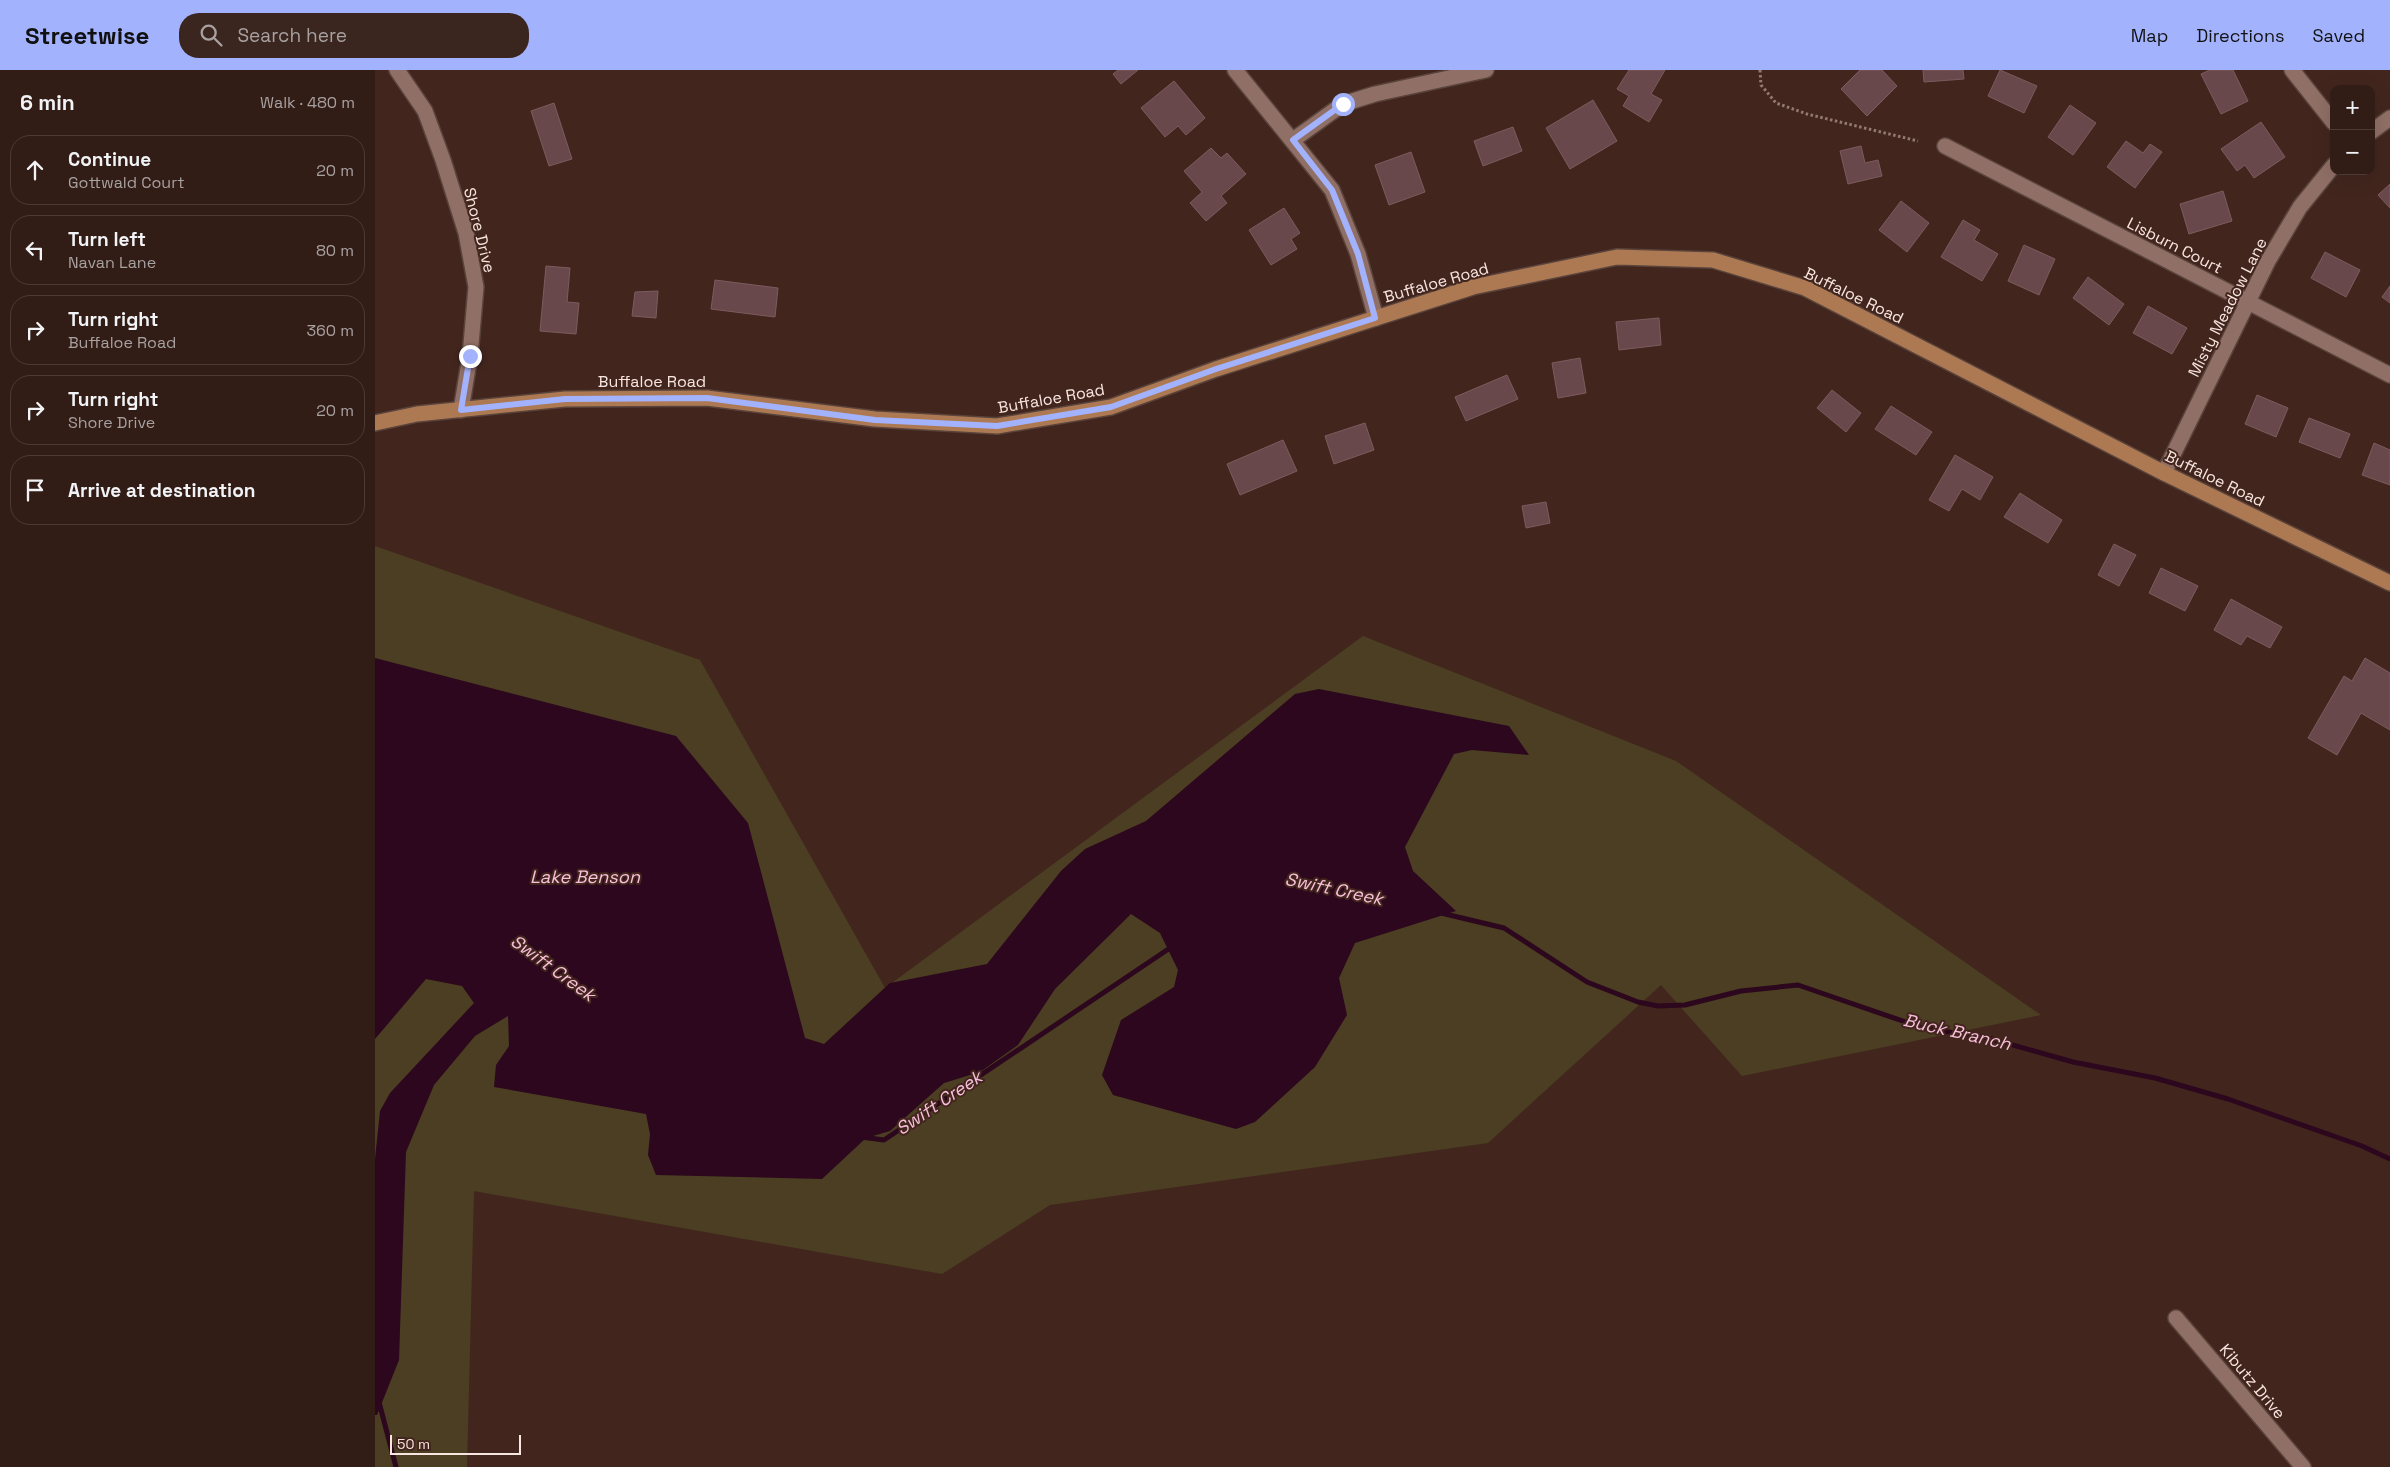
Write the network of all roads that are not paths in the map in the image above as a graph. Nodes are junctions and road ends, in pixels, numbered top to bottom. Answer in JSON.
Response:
{"nodes":[{"id":1,"x":397,"y":70,"type":"edge"},
{"id":2,"x":1235,"y":70,"type":"edge"},
{"id":3,"x":1486,"y":70,"type":"edge"},
{"id":4,"x":2292,"y":70,"type":"edge"},
{"id":5,"x":2390,"y":118,"type":"edge"},
{"id":6,"x":2330,"y":119,"type":"edge"},
{"id":7,"x":2374,"y":130,"type":"edge"},
{"id":8,"x":1293,"y":140,"type":"junction"},
{"id":9,"x":1945,"y":146,"type":"dead end"},
{"id":10,"x":2330,"y":171,"type":"edge"},
{"id":11,"x":2248,"y":302,"type":"junction"},
{"id":12,"x":1375,"y":318,"type":"junction"},
{"id":13,"x":2390,"y":376,"type":"edge"},
{"id":14,"x":461,"y":410,"type":"junction"},
{"id":15,"x":375,"y":423,"type":"edge"},
{"id":16,"x":2164,"y":473,"type":"junction"},
{"id":17,"x":2390,"y":583,"type":"edge"},
{"id":18,"x":2177,"y":1318,"type":"dead end"},
{"id":19,"x":2303,"y":1467,"type":"edge"}],
"edges":[{"from":1,"to":14,"type":"street","name":"Shore Drive"},
{"from":2,"to":8,"type":"street"},
{"from":3,"to":8,"type":"street"},
{"from":4,"to":6,"type":"street"},
{"from":5,"to":7,"type":"street"},
{"from":8,"to":12,"type":"street"},
{"from":9,"to":11,"type":"street","name":"Lisburn Court"},
{"from":10,"to":11,"type":"street","name":"Misty Meadow Lane"},
{"from":11,"to":13,"type":"street","name":"Lisburn Court"},
{"from":11,"to":16,"type":"street","name":"Misty Meadow Lane"},
{"from":12,"to":14,"type":"street","name":"Buffaloe Road"},
{"from":12,"to":16,"type":"street","name":"Buffaloe Road"},
{"from":14,"to":15,"type":"street","name":"Buffaloe Road"},
{"from":16,"to":17,"type":"street","name":"Buffaloe Road"},
{"from":18,"to":19,"type":"street","name":"Kibutz Drive"}]}
